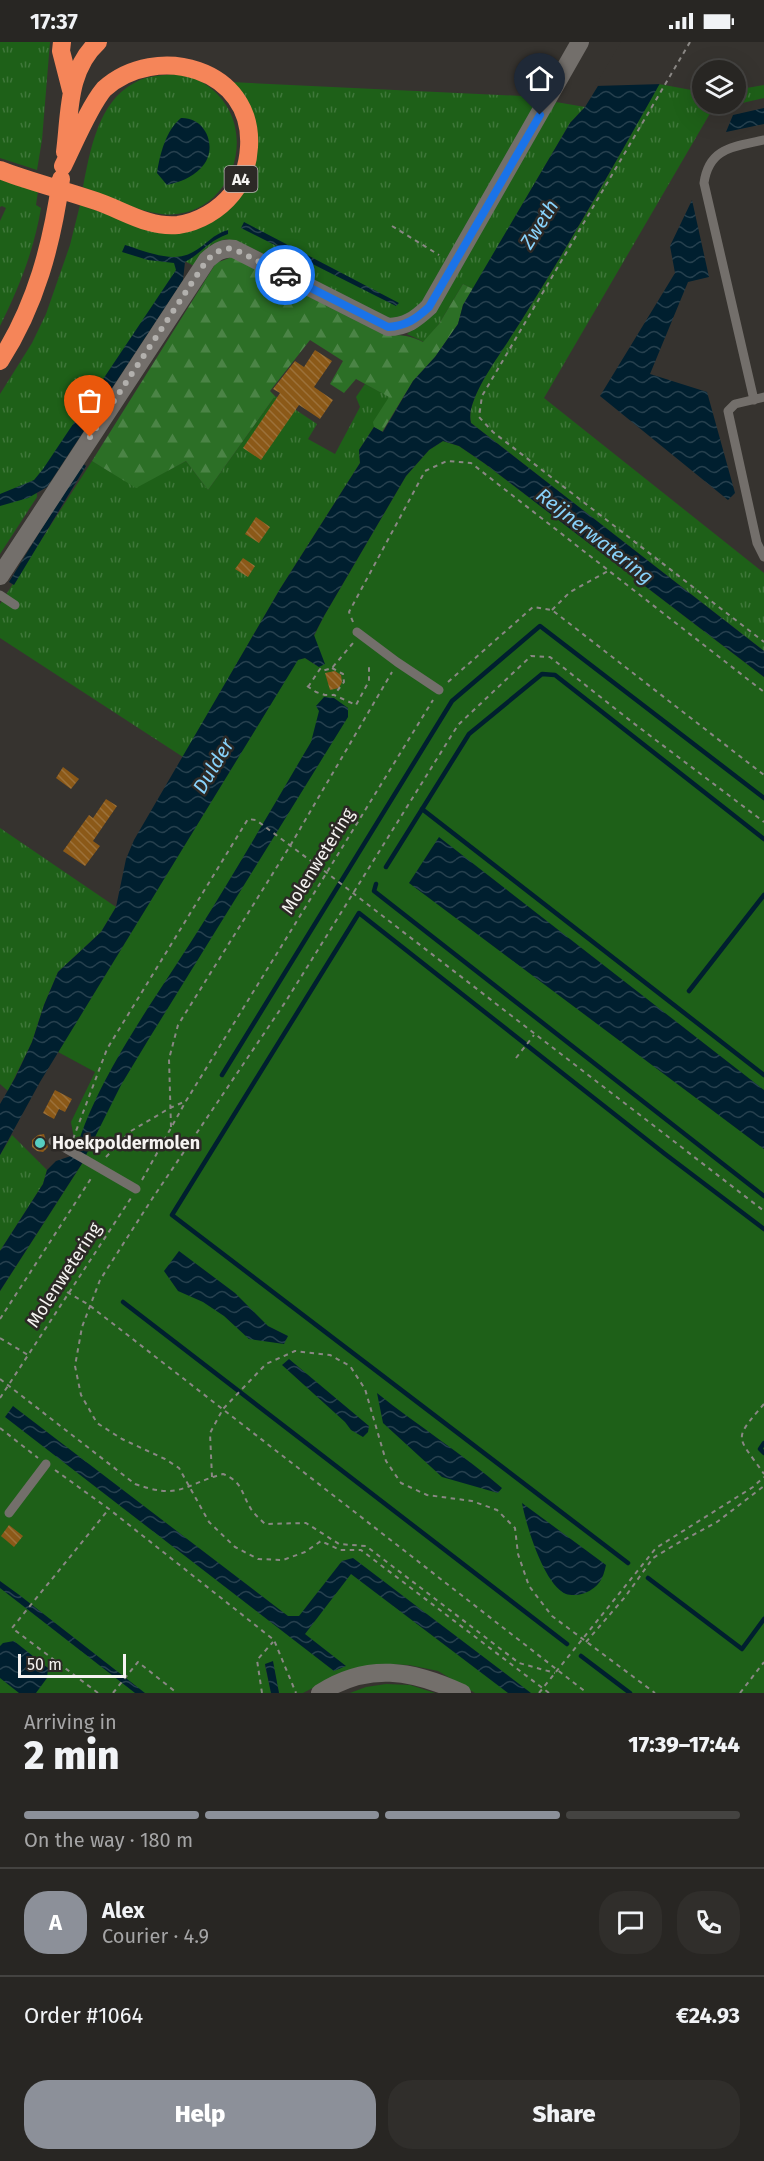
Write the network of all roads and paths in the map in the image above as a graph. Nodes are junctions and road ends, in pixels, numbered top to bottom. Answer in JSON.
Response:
{"nodes":[{"id":1,"x":62,"y":42,"type":"edge"},
{"id":2,"x":98,"y":42,"type":"edge"},
{"id":3,"x":580,"y":42,"type":"edge"},
{"id":4,"x":690,"y":42,"type":"edge"},
{"id":5,"x":72,"y":91,"type":"junction"},
{"id":6,"x":764,"y":140,"type":"edge"},
{"id":7,"x":63,"y":166,"type":"junction"},
{"id":8,"x":0,"y":170,"type":"edge"},
{"id":9,"x":392,"y":226,"type":"dead end"},
{"id":10,"x":454,"y":264,"type":"junction"},
{"id":11,"x":0,"y":361,"type":"edge"},
{"id":12,"x":764,"y":397,"type":"edge"},
{"id":13,"x":754,"y":400,"type":"junction"},
{"id":14,"x":764,"y":557,"type":"edge"},
{"id":15,"x":610,"y":570,"type":"junction"},
{"id":16,"x":0,"y":576,"type":"edge"},
{"id":17,"x":0,"y":595,"type":"edge"},
{"id":18,"x":15,"y":605,"type":"dead end"},
{"id":19,"x":552,"y":610,"type":"junction"},
{"id":20,"x":359,"y":633,"type":"junction"},
{"id":21,"x":764,"y":642,"type":"edge"},
{"id":22,"x":397,"y":662,"type":"junction"},
{"id":23,"x":369,"y":663,"type":"dead end"},
{"id":24,"x":333,"y":668,"type":"junction"},
{"id":25,"x":439,"y":690,"type":"junction"},
{"id":26,"x":764,"y":692,"type":"edge"},
{"id":27,"x":334,"y":695,"type":"junction"},
{"id":28,"x":764,"y":775,"type":"edge"},
{"id":29,"x":764,"y":822,"type":"edge"},
{"id":30,"x":290,"y":846,"type":"junction"},
{"id":31,"x":327,"y":873,"type":"junction"},
{"id":32,"x":353,"y":895,"type":"junction"},
{"id":33,"x":534,"y":1035,"type":"junction"},
{"id":34,"x":516,"y":1058,"type":"dead end"},
{"id":35,"x":186,"y":1101,"type":"junction"},
{"id":36,"x":170,"y":1108,"type":"junction"},
{"id":37,"x":171,"y":1130,"type":"junction"},
{"id":38,"x":53,"y":1141,"type":"dead end"},
{"id":39,"x":70,"y":1151,"type":"junction"},
{"id":40,"x":99,"y":1167,"type":"junction"},
{"id":41,"x":136,"y":1189,"type":"junction"},
{"id":42,"x":764,"y":1211,"type":"edge"},
{"id":43,"x":67,"y":1293,"type":"junction"},
{"id":44,"x":89,"y":1305,"type":"junction"},
{"id":45,"x":0,"y":1319,"type":"edge"},
{"id":46,"x":0,"y":1338,"type":"edge"},
{"id":47,"x":28,"y":1355,"type":"junction"},
{"id":48,"x":0,"y":1379,"type":"edge"},
{"id":49,"x":8,"y":1385,"type":"junction"},
{"id":50,"x":0,"y":1398,"type":"edge"},
{"id":51,"x":764,"y":1404,"type":"edge"},
{"id":52,"x":223,"y":1409,"type":"junction"},
{"id":53,"x":0,"y":1428,"type":"edge"},
{"id":54,"x":46,"y":1464,"type":"junction"},
{"id":55,"x":764,"y":1475,"type":"edge"},
{"id":56,"x":212,"y":1477,"type":"junction"},
{"id":57,"x":764,"y":1486,"type":"edge"},
{"id":58,"x":191,"y":1487,"type":"junction"},
{"id":59,"x":109,"y":1509,"type":"junction"},
{"id":60,"x":9,"y":1513,"type":"dead end"},
{"id":61,"x":581,"y":1639,"type":"junction"},
{"id":62,"x":274,"y":1640,"type":"junction"},
{"id":63,"x":586,"y":1643,"type":"junction"},
{"id":64,"x":764,"y":1662,"type":"edge"},
{"id":65,"x":557,"y":1671,"type":"junction"},
{"id":66,"x":412,"y":1676,"type":"junction"},
{"id":67,"x":542,"y":1689,"type":"junction"},
{"id":68,"x":98,"y":1693,"type":"edge"},
{"id":69,"x":113,"y":1693,"type":"edge"},
{"id":70,"x":177,"y":1693,"type":"edge"},
{"id":71,"x":262,"y":1693,"type":"edge"},
{"id":72,"x":296,"y":1693,"type":"edge"},
{"id":73,"x":320,"y":1693,"type":"edge"},
{"id":74,"x":338,"y":1693,"type":"edge"},
{"id":75,"x":462,"y":1693,"type":"edge"},
{"id":76,"x":539,"y":1693,"type":"edge"},
{"id":77,"x":549,"y":1693,"type":"edge"},
{"id":78,"x":587,"y":1693,"type":"edge"},
{"id":79,"x":655,"y":1693,"type":"edge"},
{"id":80,"x":740,"y":1693,"type":"edge"}],
"edges":[{"from":1,"to":5,"type":"highway","number":"A4"},
{"from":2,"to":5,"type":"highway","number":"A4"},
{"from":3,"to":10,"type":"street"},
{"from":4,"to":21,"type":"path"},
{"from":5,"to":7,"type":"highway","number":"A4"},
{"from":6,"to":13,"type":"lane"},
{"from":7,"to":8,"type":"highway","number":"A4"},
{"from":7,"to":11,"type":"highway","number":"A4"},
{"from":9,"to":10,"type":"path"},
{"from":10,"to":16,"type":"street"},
{"from":12,"to":13,"type":"lane"},
{"from":13,"to":14,"type":"lane"},
{"from":15,"to":19,"type":"path"},
{"from":15,"to":20,"type":"path"},
{"from":15,"to":26,"type":"path"},
{"from":17,"to":18,"type":"lane"},
{"from":19,"to":25,"type":"path","name":"Molenwetering"},
{"from":19,"to":28,"type":"path"},
{"from":20,"to":22,"type":"lane"},
{"from":20,"to":24,"type":"path"},
{"from":22,"to":25,"type":"lane"},
{"from":22,"to":30,"type":"path"},
{"from":23,"to":27,"type":"path"},
{"from":24,"to":27,"type":"path"},
{"from":24,"to":27,"type":"path"},
{"from":25,"to":31,"type":"path","name":"Molenwetering"},
{"from":29,"to":32,"type":"path"},
{"from":30,"to":31,"type":"path"},
{"from":30,"to":36,"type":"path"},
{"from":30,"to":39,"type":"path"},
{"from":31,"to":32,"type":"path"},
{"from":31,"to":35,"type":"path","name":"Molenwetering"},
{"from":32,"to":33,"type":"path"},
{"from":32,"to":44,"type":"path"},
{"from":33,"to":34,"type":"path"},
{"from":33,"to":42,"type":"path"},
{"from":35,"to":36,"type":"path"},
{"from":35,"to":37,"type":"path","name":"Molenwetering"},
{"from":36,"to":37,"type":"path"},
{"from":36,"to":40,"type":"path"},
{"from":37,"to":41,"type":"path","name":"Molenwetering"},
{"from":38,"to":39,"type":"lane"},
{"from":39,"to":40,"type":"lane"},
{"from":40,"to":41,"type":"lane"},
{"from":40,"to":45,"type":"path"},
{"from":41,"to":43,"type":"path","name":"Molenwetering"},
{"from":43,"to":44,"type":"path"},
{"from":43,"to":47,"type":"path","name":"Molenwetering"},
{"from":44,"to":52,"type":"path"},
{"from":44,"to":58,"type":"path"},
{"from":46,"to":47,"type":"path"},
{"from":47,"to":49,"type":"path","name":"Molenwetering"},
{"from":48,"to":49,"type":"path"},
{"from":49,"to":50,"type":"path","name":"Molenwetering"},
{"from":49,"to":58,"type":"path"},
{"from":51,"to":55,"type":"path"},
{"from":52,"to":56,"type":"path"},
{"from":52,"to":61,"type":"path"},
{"from":52,"to":65,"type":"path"},
{"from":53,"to":54,"type":"path"},
{"from":54,"to":59,"type":"path"},
{"from":54,"to":60,"type":"lane"},
{"from":55,"to":61,"type":"path"},
{"from":56,"to":58,"type":"path"},
{"from":56,"to":65,"type":"path"},
{"from":57,"to":63,"type":"path"},
{"from":58,"to":67,"type":"path"},
{"from":59,"to":62,"type":"path"},
{"from":59,"to":68,"type":"path"},
{"from":61,"to":63,"type":"path"},
{"from":61,"to":65,"type":"path"},
{"from":62,"to":71,"type":"path"},
{"from":62,"to":72,"type":"path"},
{"from":63,"to":79,"type":"path"},
{"from":64,"to":80,"type":"path"},
{"from":65,"to":67,"type":"path"},
{"from":65,"to":78,"type":"path"},
{"from":66,"to":73,"type":"street"},
{"from":66,"to":74,"type":"street"},
{"from":66,"to":75,"type":"street"},
{"from":67,"to":76,"type":"path"},
{"from":67,"to":77,"type":"path"},
{"from":69,"to":70,"type":"path"}]}
